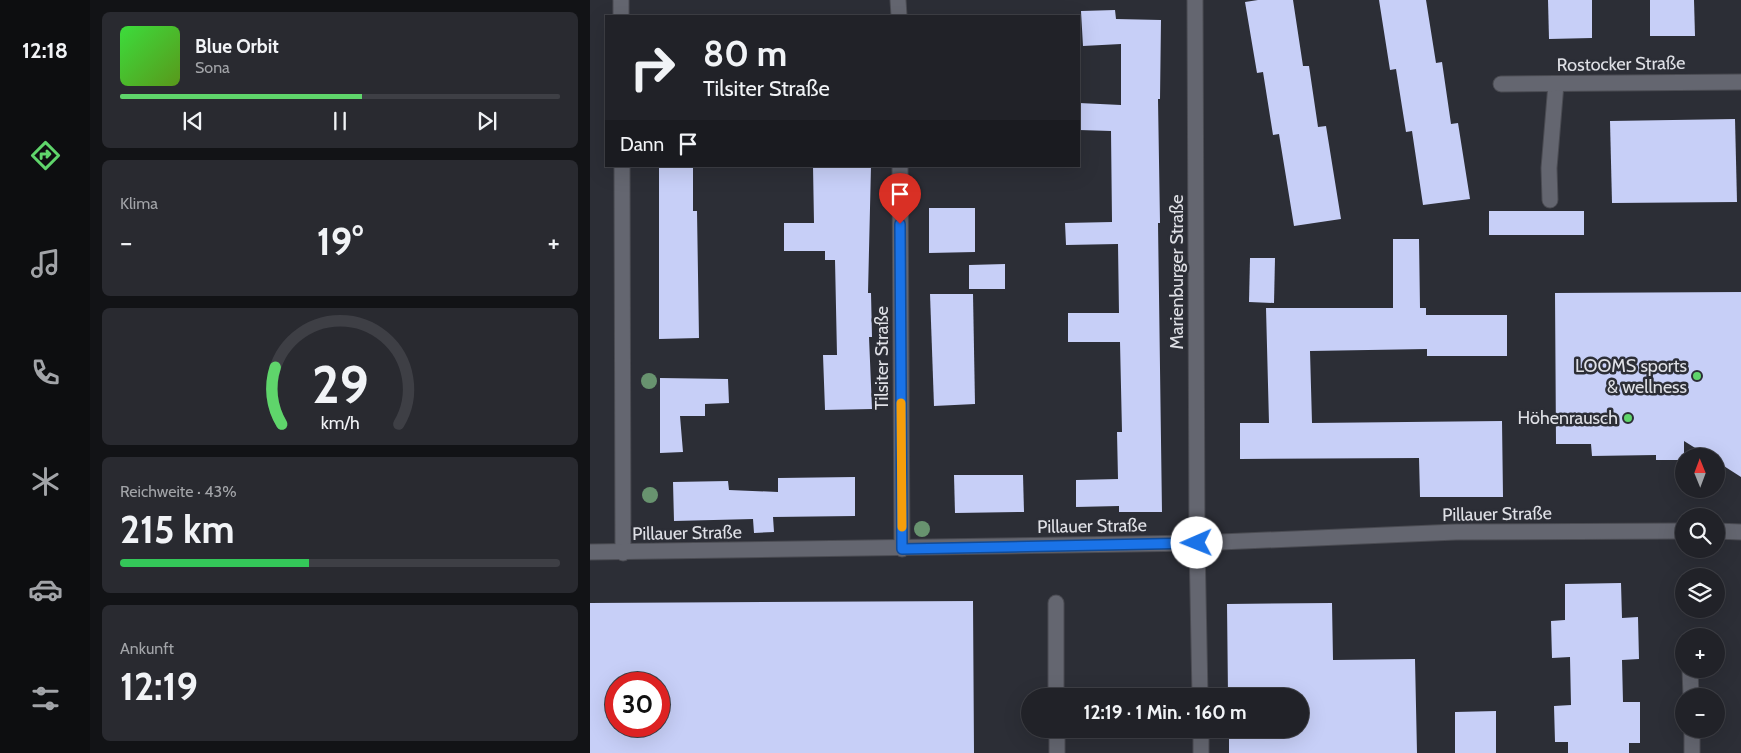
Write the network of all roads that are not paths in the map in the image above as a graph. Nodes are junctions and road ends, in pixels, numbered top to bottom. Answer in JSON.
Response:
{"nodes":[{"id":1,"x":621,"y":0,"type":"edge"},
{"id":2,"x":898,"y":0,"type":"edge"},
{"id":3,"x":1195,"y":0,"type":"edge"},
{"id":4,"x":621,"y":15,"type":"edge"},
{"id":5,"x":899,"y":15,"type":"edge"},
{"id":6,"x":1741,"y":82,"type":"edge"},
{"id":7,"x":1501,"y":84,"type":"dead end"},
{"id":8,"x":1556,"y":84,"type":"junction"},
{"id":9,"x":622,"y":167,"type":"edge"},
{"id":10,"x":900,"y":167,"type":"edge"},
{"id":11,"x":1550,"y":200,"type":"dead end"},
{"id":12,"x":1675,"y":531,"type":"edge"},
{"id":13,"x":1725,"y":532,"type":"edge"},
{"id":14,"x":1741,"y":532,"type":"edge"},
{"id":15,"x":1197,"y":543,"type":"junction"},
{"id":16,"x":902,"y":549,"type":"junction"},
{"id":17,"x":590,"y":552,"type":"edge"},
{"id":18,"x":624,"y":553,"type":"junction"},
{"id":19,"x":1056,"y":603,"type":"dead end"},
{"id":20,"x":1056,"y":688,"type":"edge"},
{"id":21,"x":1200,"y":688,"type":"edge"},
{"id":22,"x":1057,"y":738,"type":"edge"},
{"id":23,"x":1201,"y":738,"type":"edge"},
{"id":24,"x":1692,"y":738,"type":"edge"},
{"id":25,"x":1057,"y":753,"type":"edge"},
{"id":26,"x":1202,"y":753,"type":"edge"},
{"id":27,"x":1692,"y":753,"type":"edge"}],
"edges":[{"from":1,"to":4,"type":"street"},
{"from":2,"to":5,"type":"street"},
{"from":3,"to":15,"type":"street","name":"Marienburger Straße"},
{"from":6,"to":8,"type":"street","name":"Rostocker Straße"},
{"from":7,"to":8,"type":"street","name":"Rostocker Straße"},
{"from":8,"to":11,"type":"street"},
{"from":9,"to":18,"type":"street"},
{"from":10,"to":16,"type":"street","name":"Tilsiter Straße"},
{"from":12,"to":15,"type":"street","name":"Pillauer Straße"},
{"from":13,"to":14,"type":"street"},
{"from":15,"to":16,"type":"street","name":"Pillauer Straße"},
{"from":15,"to":21,"type":"street","name":"Marienburger Straße"},
{"from":16,"to":18,"type":"street","name":"Pillauer Straße"},
{"from":17,"to":18,"type":"street","name":"Pillauer Straße"},
{"from":19,"to":20,"type":"street"},
{"from":22,"to":25,"type":"street"},
{"from":23,"to":26,"type":"street"},
{"from":24,"to":27,"type":"street"}]}
